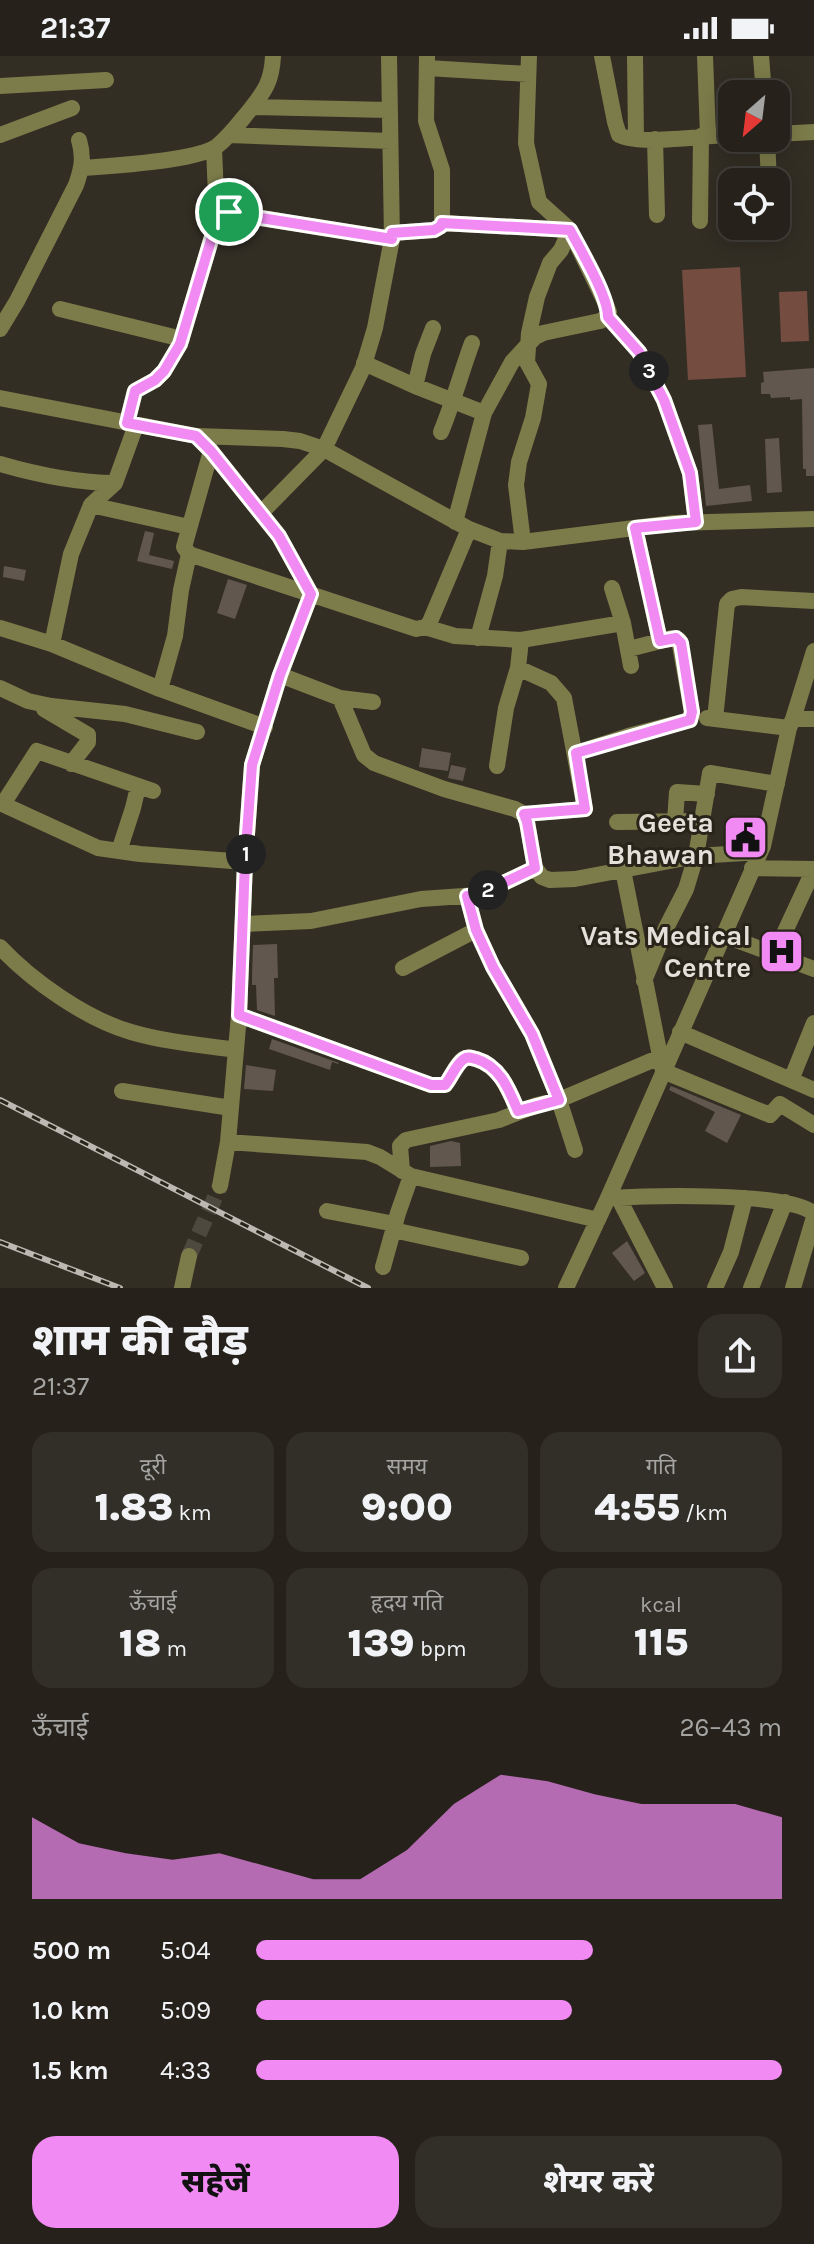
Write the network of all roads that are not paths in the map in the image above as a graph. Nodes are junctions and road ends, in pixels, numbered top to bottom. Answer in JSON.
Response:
{"nodes":[{"id":1,"x":273,"y":56,"type":"edge"},
{"id":2,"x":389,"y":56,"type":"edge"},
{"id":3,"x":529,"y":56,"type":"edge"},
{"id":4,"x":602,"y":56,"type":"edge"},
{"id":5,"x":635,"y":56,"type":"edge"},
{"id":6,"x":705,"y":56,"type":"edge"},
{"id":7,"x":761,"y":56,"type":"edge"},
{"id":8,"x":427,"y":62,"type":"edge"},
{"id":9,"x":528,"y":74,"type":"junction"},
{"id":10,"x":106,"y":80,"type":"dead end"},
{"id":11,"x":763,"y":80,"type":"edge"},
{"id":12,"x":0,"y":86,"type":"edge"},
{"id":13,"x":252,"y":107,"type":"junction"},
{"id":14,"x":72,"y":108,"type":"dead end"},
{"id":15,"x":389,"y":110,"type":"junction"},
{"id":16,"x":814,"y":132,"type":"edge"},
{"id":17,"x":790,"y":133,"type":"edge"},
{"id":18,"x":0,"y":135,"type":"edge"},
{"id":19,"x":229,"y":135,"type":"junction"},
{"id":20,"x":704,"y":136,"type":"junction"},
{"id":21,"x":718,"y":136,"type":"edge"},
{"id":22,"x":636,"y":139,"type":"junction"},
{"id":23,"x":655,"y":139,"type":"junction"},
{"id":24,"x":79,"y":140,"type":"dead end"},
{"id":25,"x":390,"y":141,"type":"junction"},
{"id":26,"x":214,"y":148,"type":"junction"},
{"id":27,"x":82,"y":168,"type":"junction"},
{"id":28,"x":657,"y":215,"type":"dead end"},
{"id":29,"x":217,"y":220,"type":"junction"},
{"id":30,"x":700,"y":221,"type":"dead end"},
{"id":31,"x":442,"y":223,"type":"junction"},
{"id":32,"x":570,"y":230,"type":"junction"},
{"id":33,"x":392,"y":236,"type":"junction"},
{"id":34,"x":60,"y":309,"type":"dead end"},
{"id":35,"x":608,"y":317,"type":"junction"},
{"id":36,"x":433,"y":328,"type":"dead end"},
{"id":37,"x":0,"y":329,"type":"edge"},
{"id":38,"x":182,"y":339,"type":"junction"},
{"id":39,"x":472,"y":343,"type":"dead end"},
{"id":40,"x":528,"y":343,"type":"junction"},
{"id":41,"x":364,"y":363,"type":"junction"},
{"id":42,"x":415,"y":386,"type":"junction"},
{"id":43,"x":0,"y":398,"type":"edge"},
{"id":44,"x":454,"y":402,"type":"junction"},
{"id":45,"x":484,"y":413,"type":"junction"},
{"id":46,"x":132,"y":424,"type":"junction"},
{"id":47,"x":441,"y":432,"type":"dead end"},
{"id":48,"x":196,"y":436,"type":"junction"},
{"id":49,"x":324,"y":449,"type":"junction"},
{"id":50,"x":211,"y":451,"type":"junction"},
{"id":51,"x":0,"y":464,"type":"edge"},
{"id":52,"x":115,"y":483,"type":"junction"},
{"id":53,"x":91,"y":505,"type":"junction"},
{"id":54,"x":261,"y":513,"type":"junction"},
{"id":55,"x":814,"y":519,"type":"edge"},
{"id":56,"x":696,"y":522,"type":"junction"},
{"id":57,"x":462,"y":525,"type":"junction"},
{"id":58,"x":189,"y":527,"type":"junction"},
{"id":59,"x":635,"y":528,"type":"junction"},
{"id":60,"x":500,"y":541,"type":"junction"},
{"id":61,"x":523,"y":542,"type":"junction"},
{"id":62,"x":189,"y":554,"type":"junction"},
{"id":63,"x":612,"y":588,"type":"dead end"},
{"id":64,"x":311,"y":594,"type":"junction"},
{"id":65,"x":814,"y":601,"type":"edge"},
{"id":66,"x":623,"y":623,"type":"junction"},
{"id":67,"x":425,"y":627,"type":"junction"},
{"id":68,"x":0,"y":628,"type":"edge"},
{"id":69,"x":478,"y":638,"type":"junction"},
{"id":70,"x":521,"y":640,"type":"junction"},
{"id":71,"x":660,"y":641,"type":"junction"},
{"id":72,"x":52,"y":644,"type":"junction"},
{"id":73,"x":814,"y":651,"type":"edge"},
{"id":74,"x":518,"y":668,"type":"junction"},
{"id":75,"x":280,"y":675,"type":"junction"},
{"id":76,"x":0,"y":688,"type":"edge"},
{"id":77,"x":160,"y":689,"type":"junction"},
{"id":78,"x":340,"y":698,"type":"junction"},
{"id":79,"x":373,"y":702,"type":"dead end"},
{"id":80,"x":43,"y":709,"type":"dead end"},
{"id":81,"x":691,"y":717,"type":"junction"},
{"id":82,"x":715,"y":719,"type":"junction"},
{"id":83,"x":814,"y":719,"type":"edge"},
{"id":84,"x":791,"y":724,"type":"junction"},
{"id":85,"x":265,"y":727,"type":"junction"},
{"id":86,"x":197,"y":732,"type":"dead end"},
{"id":87,"x":576,"y":753,"type":"junction"},
{"id":88,"x":71,"y":764,"type":"junction"},
{"id":89,"x":497,"y":766,"type":"dead end"},
{"id":90,"x":777,"y":784,"type":"junction"},
{"id":91,"x":707,"y":794,"type":"junction"},
{"id":92,"x":1,"y":803,"type":"edge"},
{"id":93,"x":524,"y":814,"type":"junction"},
{"id":94,"x":675,"y":821,"type":"junction"},
{"id":95,"x":701,"y":821,"type":"junction"},
{"id":96,"x":617,"y":822,"type":"dead end"},
{"id":97,"x":119,"y":851,"type":"junction"},
{"id":98,"x":760,"y":852,"type":"junction"},
{"id":99,"x":696,"y":856,"type":"junction"},
{"id":100,"x":245,"y":862,"type":"junction"},
{"id":101,"x":535,"y":868,"type":"junction"},
{"id":102,"x":752,"y":868,"type":"junction"},
{"id":103,"x":814,"y":869,"type":"edge"},
{"id":104,"x":623,"y":870,"type":"junction"},
{"id":105,"x":467,"y":896,"type":"junction"},
{"id":106,"x":243,"y":924,"type":"junction"},
{"id":107,"x":476,"y":930,"type":"junction"},
{"id":108,"x":723,"y":935,"type":"junction"},
{"id":109,"x":0,"y":947,"type":"edge"},
{"id":110,"x":775,"y":953,"type":"junction"},
{"id":111,"x":812,"y":963,"type":"edge"},
{"id":112,"x":403,"y":968,"type":"dead end"},
{"id":113,"x":644,"y":982,"type":"junction"},
{"id":114,"x":239,"y":1015,"type":"junction"},
{"id":115,"x":814,"y":1023,"type":"edge"},
{"id":116,"x":680,"y":1032,"type":"junction"},
{"id":117,"x":236,"y":1050,"type":"junction"},
{"id":118,"x":662,"y":1064,"type":"junction"},
{"id":119,"x":791,"y":1080,"type":"junction"},
{"id":120,"x":814,"y":1090,"type":"edge"},
{"id":121,"x":122,"y":1091,"type":"dead end"},
{"id":122,"x":559,"y":1100,"type":"junction"},
{"id":123,"x":231,"y":1108,"type":"junction"},
{"id":124,"x":518,"y":1111,"type":"junction"},
{"id":125,"x":814,"y":1125,"type":"edge"},
{"id":126,"x":228,"y":1142,"type":"junction"},
{"id":127,"x":575,"y":1150,"type":"dead end"},
{"id":128,"x":406,"y":1174,"type":"junction"},
{"id":129,"x":220,"y":1186,"type":"tunnel mouth"},
{"id":130,"x":613,"y":1197,"type":"junction"},
{"id":131,"x":745,"y":1198,"type":"junction"},
{"id":132,"x":785,"y":1202,"type":"junction"},
{"id":133,"x":327,"y":1211,"type":"dead end"},
{"id":134,"x":814,"y":1219,"type":"edge"},
{"id":135,"x":598,"y":1220,"type":"junction"},
{"id":136,"x":394,"y":1227,"type":"junction"},
{"id":137,"x":189,"y":1256,"type":"tunnel mouth"},
{"id":138,"x":521,"y":1258,"type":"dead end"},
{"id":139,"x":383,"y":1267,"type":"dead end"},
{"id":140,"x":182,"y":1288,"type":"edge"},
{"id":141,"x":566,"y":1288,"type":"edge"},
{"id":142,"x":665,"y":1288,"type":"edge"},
{"id":143,"x":715,"y":1288,"type":"edge"},
{"id":144,"x":751,"y":1288,"type":"edge"},
{"id":145,"x":793,"y":1288,"type":"edge"}],
"edges":[{"from":1,"to":13,"type":"street"},
{"from":2,"to":15,"type":"street"},
{"from":3,"to":9,"type":"street"},
{"from":4,"to":22,"type":"street"},
{"from":5,"to":22,"type":"street"},
{"from":6,"to":20,"type":"street"},
{"from":7,"to":11,"type":"street"},
{"from":8,"to":9,"type":"street"},
{"from":8,"to":31,"type":"street"},
{"from":9,"to":32,"type":"street"},
{"from":10,"to":12,"type":"street"},
{"from":13,"to":15,"type":"street"},
{"from":13,"to":19,"type":"street"},
{"from":14,"to":18,"type":"street"},
{"from":15,"to":25,"type":"street"},
{"from":16,"to":17,"type":"street"},
{"from":19,"to":25,"type":"street"},
{"from":19,"to":26,"type":"street"},
{"from":20,"to":21,"type":"street"},
{"from":20,"to":23,"type":"street"},
{"from":20,"to":30,"type":"street"},
{"from":22,"to":23,"type":"street"},
{"from":23,"to":28,"type":"street"},
{"from":24,"to":27,"type":"street"},
{"from":25,"to":33,"type":"street"},
{"from":26,"to":27,"type":"street"},
{"from":26,"to":29,"type":"street"},
{"from":27,"to":37,"type":"street"},
{"from":29,"to":33,"type":"street"},
{"from":29,"to":38,"type":"street"},
{"from":31,"to":32,"type":"street"},
{"from":31,"to":33,"type":"street"},
{"from":32,"to":35,"type":"street"},
{"from":32,"to":40,"type":"street"},
{"from":33,"to":41,"type":"street"},
{"from":34,"to":38,"type":"street"},
{"from":35,"to":40,"type":"street"},
{"from":35,"to":56,"type":"street"},
{"from":36,"to":42,"type":"street"},
{"from":38,"to":46,"type":"street"},
{"from":39,"to":44,"type":"street"},
{"from":40,"to":45,"type":"street"},
{"from":40,"to":61,"type":"street"},
{"from":41,"to":42,"type":"street"},
{"from":41,"to":49,"type":"street"},
{"from":42,"to":44,"type":"street"},
{"from":43,"to":46,"type":"street"},
{"from":44,"to":45,"type":"street"},
{"from":44,"to":47,"type":"street"},
{"from":45,"to":57,"type":"street"},
{"from":46,"to":48,"type":"street"},
{"from":46,"to":52,"type":"street"},
{"from":48,"to":49,"type":"street"},
{"from":48,"to":50,"type":"street"},
{"from":49,"to":54,"type":"street"},
{"from":49,"to":57,"type":"street"},
{"from":50,"to":54,"type":"street"},
{"from":50,"to":58,"type":"street"},
{"from":51,"to":52,"type":"street"},
{"from":52,"to":53,"type":"street"},
{"from":53,"to":58,"type":"street"},
{"from":53,"to":72,"type":"street"},
{"from":54,"to":64,"type":"street"},
{"from":55,"to":56,"type":"street"},
{"from":56,"to":59,"type":"street"},
{"from":57,"to":60,"type":"street"},
{"from":57,"to":67,"type":"street"},
{"from":58,"to":62,"type":"street"},
{"from":59,"to":61,"type":"street"},
{"from":59,"to":71,"type":"street"},
{"from":60,"to":61,"type":"street"},
{"from":60,"to":69,"type":"street"},
{"from":62,"to":64,"type":"street"},
{"from":62,"to":77,"type":"street"},
{"from":63,"to":66,"type":"street"},
{"from":64,"to":67,"type":"street"},
{"from":64,"to":75,"type":"street"},
{"from":65,"to":82,"type":"street"},
{"from":66,"to":70,"type":"street"},
{"from":66,"to":71,"type":"street"},
{"from":67,"to":69,"type":"street"},
{"from":68,"to":72,"type":"street"},
{"from":69,"to":70,"type":"street"},
{"from":70,"to":74,"type":"street"},
{"from":71,"to":81,"type":"street"},
{"from":72,"to":77,"type":"street"},
{"from":73,"to":84,"type":"street"},
{"from":74,"to":87,"type":"street"},
{"from":74,"to":89,"type":"street"},
{"from":75,"to":78,"type":"street"},
{"from":75,"to":85,"type":"street"},
{"from":76,"to":86,"type":"street"},
{"from":77,"to":85,"type":"street"},
{"from":78,"to":79,"type":"street"},
{"from":78,"to":93,"type":"street"},
{"from":80,"to":88,"type":"street"},
{"from":81,"to":82,"type":"street"},
{"from":81,"to":87,"type":"street"},
{"from":82,"to":84,"type":"street"},
{"from":83,"to":84,"type":"street"},
{"from":84,"to":90,"type":"street"},
{"from":85,"to":100,"type":"street"},
{"from":87,"to":93,"type":"street"},
{"from":88,"to":92,"type":"street"},
{"from":88,"to":97,"type":"street"},
{"from":90,"to":91,"type":"street"},
{"from":90,"to":98,"type":"street"},
{"from":91,"to":94,"type":"street"},
{"from":91,"to":95,"type":"street"},
{"from":92,"to":97,"type":"street"},
{"from":93,"to":101,"type":"street"},
{"from":94,"to":95,"type":"street"},
{"from":94,"to":96,"type":"street"},
{"from":95,"to":99,"type":"street"},
{"from":97,"to":100,"type":"street"},
{"from":98,"to":99,"type":"street"},
{"from":98,"to":102,"type":"street"},
{"from":99,"to":104,"type":"street"},
{"from":99,"to":113,"type":"street"},
{"from":100,"to":106,"type":"street"},
{"from":101,"to":104,"type":"street"},
{"from":101,"to":105,"type":"street"},
{"from":102,"to":103,"type":"street"},
{"from":102,"to":108,"type":"street"},
{"from":103,"to":110,"type":"street"},
{"from":104,"to":113,"type":"street"},
{"from":105,"to":106,"type":"street"},
{"from":105,"to":107,"type":"street"},
{"from":106,"to":114,"type":"street"},
{"from":107,"to":112,"type":"street"},
{"from":107,"to":122,"type":"street"},
{"from":108,"to":110,"type":"street"},
{"from":108,"to":116,"type":"street"},
{"from":109,"to":117,"type":"street"},
{"from":110,"to":111,"type":"street"},
{"from":113,"to":118,"type":"street"},
{"from":114,"to":117,"type":"street"},
{"from":114,"to":124,"type":"street"},
{"from":115,"to":119,"type":"street"},
{"from":116,"to":118,"type":"street"},
{"from":116,"to":119,"type":"street"},
{"from":117,"to":123,"type":"street"},
{"from":118,"to":122,"type":"street"},
{"from":118,"to":125,"type":"street"},
{"from":118,"to":130,"type":"street"},
{"from":119,"to":120,"type":"street"},
{"from":121,"to":123,"type":"street"},
{"from":122,"to":124,"type":"street"},
{"from":122,"to":127,"type":"street"},
{"from":123,"to":126,"type":"street"},
{"from":124,"to":128,"type":"street"},
{"from":126,"to":128,"type":"street"},
{"from":126,"to":129,"type":"street"},
{"from":128,"to":135,"type":"street"},
{"from":128,"to":136,"type":"street"},
{"from":130,"to":131,"type":"street"},
{"from":130,"to":135,"type":"street"},
{"from":130,"to":142,"type":"street"},
{"from":131,"to":132,"type":"street"},
{"from":131,"to":143,"type":"street"},
{"from":132,"to":134,"type":"street"},
{"from":132,"to":144,"type":"street"},
{"from":133,"to":136,"type":"street"},
{"from":134,"to":145,"type":"street"},
{"from":135,"to":141,"type":"street"},
{"from":136,"to":138,"type":"street"},
{"from":136,"to":139,"type":"street"},
{"from":137,"to":140,"type":"street"}]}
